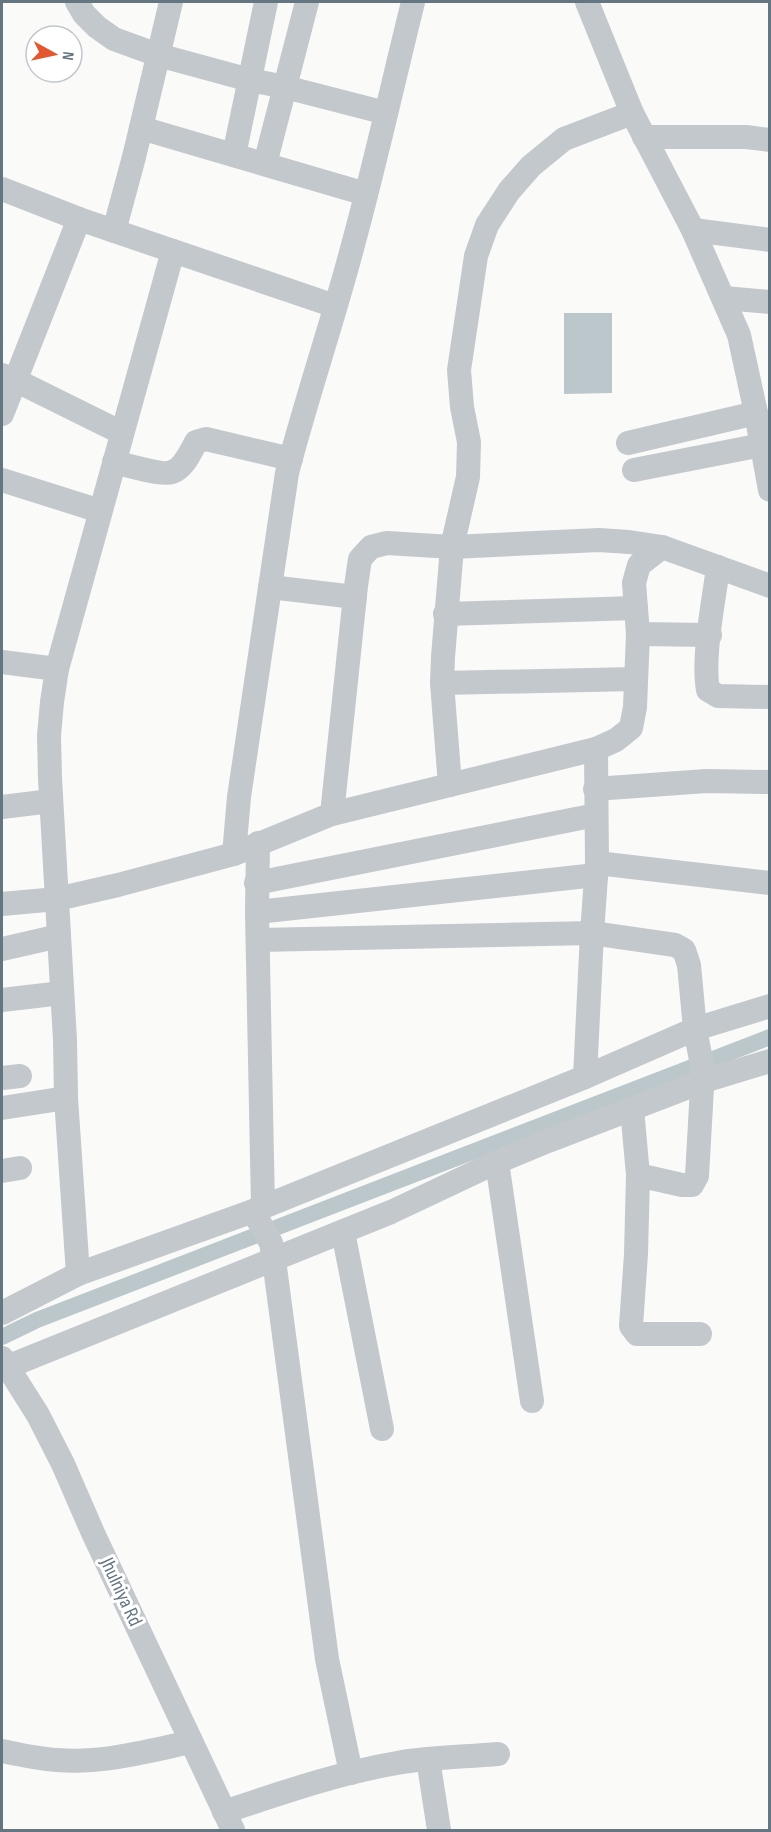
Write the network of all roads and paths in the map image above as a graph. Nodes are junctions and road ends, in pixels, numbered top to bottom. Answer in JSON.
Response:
{"nodes":[{"id":1,"x":77,"y":2,"type":"edge"},
{"id":2,"x":171,"y":2,"type":"edge"},
{"id":3,"x":266,"y":2,"type":"edge"},
{"id":4,"x":307,"y":2,"type":"edge"},
{"id":5,"x":413,"y":2,"type":"edge"},
{"id":6,"x":587,"y":2,"type":"edge"},
{"id":7,"x":158,"y":55,"type":"junction"},
{"id":8,"x":250,"y":80,"type":"junction"},
{"id":9,"x":285,"y":87,"type":"junction"},
{"id":10,"x":386,"y":113,"type":"junction"},
{"id":11,"x":632,"y":113,"type":"junction"},
{"id":12,"x":141,"y":128,"type":"junction"},
{"id":13,"x":644,"y":137,"type":"junction"},
{"id":14,"x":770,"y":140,"type":"edge"},
{"id":15,"x":234,"y":155,"type":"junction"},
{"id":16,"x":265,"y":165,"type":"junction"},
{"id":17,"x":2,"y":189,"type":"edge"},
{"id":18,"x":366,"y":194,"type":"junction"},
{"id":19,"x":79,"y":219,"type":"junction"},
{"id":20,"x":693,"y":230,"type":"junction"},
{"id":21,"x":114,"y":231,"type":"junction"},
{"id":22,"x":770,"y":240,"type":"edge"},
{"id":23,"x":173,"y":251,"type":"junction"},
{"id":24,"x":724,"y":298,"type":"junction"},
{"id":25,"x":770,"y":302,"type":"edge"},
{"id":26,"x":335,"y":306,"type":"junction"},
{"id":27,"x":8,"y":378,"type":"edge"},
{"id":28,"x":759,"y":387,"type":"edge"},
{"id":29,"x":756,"y":413,"type":"junction"},
{"id":30,"x":2,"y":414,"type":"edge"},
{"id":31,"x":122,"y":433,"type":"junction"},
{"id":32,"x":628,"y":442,"type":"dead end"},
{"id":33,"x":762,"y":445,"type":"junction"},
{"id":34,"x":291,"y":459,"type":"junction"},
{"id":35,"x":114,"y":462,"type":"junction"},
{"id":36,"x":634,"y":470,"type":"dead end"},
{"id":37,"x":2,"y":480,"type":"edge"},
{"id":38,"x":770,"y":490,"type":"edge"},
{"id":39,"x":100,"y":511,"type":"junction"},
{"id":40,"x":662,"y":546,"type":"junction"},
{"id":41,"x":452,"y":547,"type":"junction"},
{"id":42,"x":718,"y":567,"type":"junction"},
{"id":43,"x":770,"y":586,"type":"edge"},
{"id":44,"x":270,"y":587,"type":"junction"},
{"id":45,"x":355,"y":597,"type":"junction"},
{"id":46,"x":636,"y":608,"type":"junction"},
{"id":47,"x":445,"y":614,"type":"junction"},
{"id":48,"x":638,"y":634,"type":"junction"},
{"id":49,"x":710,"y":635,"type":"junction"},
{"id":50,"x":2,"y":662,"type":"edge"},
{"id":51,"x":57,"y":669,"type":"junction"},
{"id":52,"x":636,"y":679,"type":"junction"},
{"id":53,"x":442,"y":683,"type":"junction"},
{"id":54,"x":770,"y":697,"type":"edge"},
{"id":55,"x":596,"y":749,"type":"junction"},
{"id":56,"x":770,"y":782,"type":"edge"},
{"id":57,"x":450,"y":785,"type":"junction"},
{"id":58,"x":595,"y":789,"type":"junction"},
{"id":59,"x":51,"y":801,"type":"junction"},
{"id":60,"x":2,"y":807,"type":"edge"},
{"id":61,"x":332,"y":814,"type":"junction"},
{"id":62,"x":596,"y":815,"type":"junction"},
{"id":63,"x":258,"y":843,"type":"junction"},
{"id":64,"x":234,"y":854,"type":"junction"},
{"id":65,"x":597,"y":869,"type":"junction"},
{"id":66,"x":256,"y":883,"type":"junction"},
{"id":67,"x":770,"y":883,"type":"edge"},
{"id":68,"x":57,"y":899,"type":"junction"},
{"id":69,"x":2,"y":904,"type":"edge"},
{"id":70,"x":256,"y":912,"type":"junction"},
{"id":71,"x":592,"y":933,"type":"junction"},
{"id":72,"x":59,"y":936,"type":"junction"},
{"id":73,"x":258,"y":940,"type":"junction"},
{"id":74,"x":2,"y":949,"type":"edge"},
{"id":75,"x":62,"y":993,"type":"junction"},
{"id":76,"x":2,"y":1000,"type":"edge"},
{"id":77,"x":770,"y":1006,"type":"edge"},
{"id":78,"x":696,"y":1035,"type":"junction"},
{"id":79,"x":770,"y":1061,"type":"edge"},
{"id":80,"x":703,"y":1076,"type":"junction"},
{"id":81,"x":585,"y":1077,"type":"junction"},
{"id":82,"x":66,"y":1098,"type":"junction"},
{"id":83,"x":2,"y":1108,"type":"edge"},
{"id":84,"x":632,"y":1109,"type":"junction"},
{"id":85,"x":497,"y":1162,"type":"junction"},
{"id":86,"x":638,"y":1175,"type":"junction"},
{"id":87,"x":259,"y":1213,"type":"junction"},
{"id":88,"x":343,"y":1232,"type":"junction"},
{"id":89,"x":272,"y":1252,"type":"junction"},
{"id":90,"x":78,"y":1274,"type":"junction"},
{"id":91,"x":2,"y":1312,"type":"edge"},
{"id":92,"x":700,"y":1334,"type":"dead end"},
{"id":93,"x":3,"y":1365,"type":"edge"},
{"id":94,"x":532,"y":1401,"type":"dead end"},
{"id":95,"x":382,"y":1429,"type":"dead end"},
{"id":96,"x":191,"y":1742,"type":"junction"},
{"id":97,"x":2,"y":1751,"type":"edge"},
{"id":98,"x":498,"y":1755,"type":"dead end"},
{"id":99,"x":428,"y":1759,"type":"junction"},
{"id":100,"x":351,"y":1773,"type":"junction"},
{"id":101,"x":228,"y":1821,"type":"edge"},
{"id":102,"x":439,"y":1830,"type":"edge"}],
"edges":[{"from":1,"to":7,"type":"street"},
{"from":2,"to":7,"type":"street"},
{"from":3,"to":8,"type":"street"},
{"from":4,"to":9,"type":"street"},
{"from":5,"to":10,"type":"street"},
{"from":6,"to":11,"type":"street"},
{"from":7,"to":8,"type":"street"},
{"from":7,"to":12,"type":"street"},
{"from":8,"to":9,"type":"street"},
{"from":8,"to":15,"type":"street"},
{"from":9,"to":10,"type":"street"},
{"from":9,"to":16,"type":"street"},
{"from":10,"to":18,"type":"street"},
{"from":11,"to":13,"type":"street"},
{"from":11,"to":41,"type":"street"},
{"from":12,"to":15,"type":"street"},
{"from":12,"to":21,"type":"street"},
{"from":13,"to":14,"type":"street"},
{"from":13,"to":20,"type":"street"},
{"from":15,"to":16,"type":"street"},
{"from":16,"to":18,"type":"street"},
{"from":17,"to":19,"type":"street"},
{"from":18,"to":26,"type":"street"},
{"from":19,"to":21,"type":"street"},
{"from":19,"to":27,"type":"street"},
{"from":20,"to":22,"type":"street"},
{"from":20,"to":24,"type":"street"},
{"from":21,"to":23,"type":"street"},
{"from":23,"to":26,"type":"street"},
{"from":23,"to":31,"type":"street"},
{"from":24,"to":25,"type":"street"},
{"from":24,"to":28,"type":"street"},
{"from":26,"to":34,"type":"street"},
{"from":27,"to":30,"type":"street"},
{"from":27,"to":31,"type":"street"},
{"from":28,"to":29,"type":"street"},
{"from":29,"to":32,"type":"street"},
{"from":29,"to":33,"type":"street"},
{"from":31,"to":35,"type":"street"},
{"from":33,"to":36,"type":"street"},
{"from":33,"to":38,"type":"street"},
{"from":34,"to":35,"type":"street"},
{"from":34,"to":44,"type":"street"},
{"from":35,"to":39,"type":"street"},
{"from":37,"to":39,"type":"street"},
{"from":39,"to":51,"type":"street"},
{"from":40,"to":41,"type":"street"},
{"from":40,"to":42,"type":"street"},
{"from":40,"to":46,"type":"street"},
{"from":41,"to":45,"type":"street"},
{"from":41,"to":47,"type":"street"},
{"from":42,"to":43,"type":"street"},
{"from":42,"to":49,"type":"street"},
{"from":44,"to":45,"type":"street"},
{"from":44,"to":64,"type":"street"},
{"from":45,"to":61,"type":"street"},
{"from":46,"to":47,"type":"street"},
{"from":46,"to":48,"type":"street"},
{"from":47,"to":53,"type":"street"},
{"from":48,"to":49,"type":"street"},
{"from":48,"to":52,"type":"street"},
{"from":49,"to":54,"type":"street"},
{"from":50,"to":51,"type":"street"},
{"from":51,"to":59,"type":"street"},
{"from":52,"to":53,"type":"street"},
{"from":52,"to":55,"type":"street"},
{"from":53,"to":57,"type":"street"},
{"from":55,"to":57,"type":"street"},
{"from":55,"to":58,"type":"street"},
{"from":56,"to":58,"type":"street"},
{"from":57,"to":61,"type":"street"},
{"from":58,"to":62,"type":"street"},
{"from":59,"to":60,"type":"street"},
{"from":59,"to":68,"type":"street"},
{"from":61,"to":63,"type":"street"},
{"from":62,"to":65,"type":"street"},
{"from":62,"to":66,"type":"street"},
{"from":63,"to":64,"type":"street"},
{"from":63,"to":66,"type":"street"},
{"from":64,"to":68,"type":"street"},
{"from":65,"to":67,"type":"street"},
{"from":65,"to":70,"type":"street"},
{"from":65,"to":71,"type":"street"},
{"from":66,"to":70,"type":"street"},
{"from":68,"to":69,"type":"street"},
{"from":68,"to":72,"type":"street"},
{"from":70,"to":73,"type":"street"},
{"from":71,"to":73,"type":"street"},
{"from":71,"to":78,"type":"street"},
{"from":71,"to":81,"type":"street"},
{"from":72,"to":74,"type":"street"},
{"from":72,"to":75,"type":"street"},
{"from":73,"to":87,"type":"street"},
{"from":75,"to":76,"type":"street"},
{"from":75,"to":82,"type":"street"},
{"from":77,"to":78,"type":"street"},
{"from":78,"to":80,"type":"street"},
{"from":78,"to":81,"type":"street"},
{"from":79,"to":80,"type":"street"},
{"from":80,"to":84,"type":"street"},
{"from":80,"to":86,"type":"street"},
{"from":81,"to":87,"type":"street"},
{"from":82,"to":83,"type":"street"},
{"from":82,"to":90,"type":"street"},
{"from":84,"to":85,"type":"street"},
{"from":84,"to":86,"type":"street"},
{"from":85,"to":88,"type":"street"},
{"from":85,"to":94,"type":"street"},
{"from":86,"to":92,"type":"street"},
{"from":87,"to":89,"type":"street"},
{"from":87,"to":90,"type":"street"},
{"from":88,"to":89,"type":"street"},
{"from":88,"to":95,"type":"street"},
{"from":89,"to":93,"type":"street"},
{"from":89,"to":100,"type":"street"},
{"from":90,"to":91,"type":"street"},
{"from":93,"to":96,"type":"street","name":"Jhulniya Rd"},
{"from":96,"to":97,"type":"street"},
{"from":96,"to":101,"type":"street","name":"Jhulniya Rd"},
{"from":98,"to":99,"type":"street"},
{"from":99,"to":100,"type":"street"},
{"from":99,"to":102,"type":"street"},
{"from":100,"to":101,"type":"street"}]}
